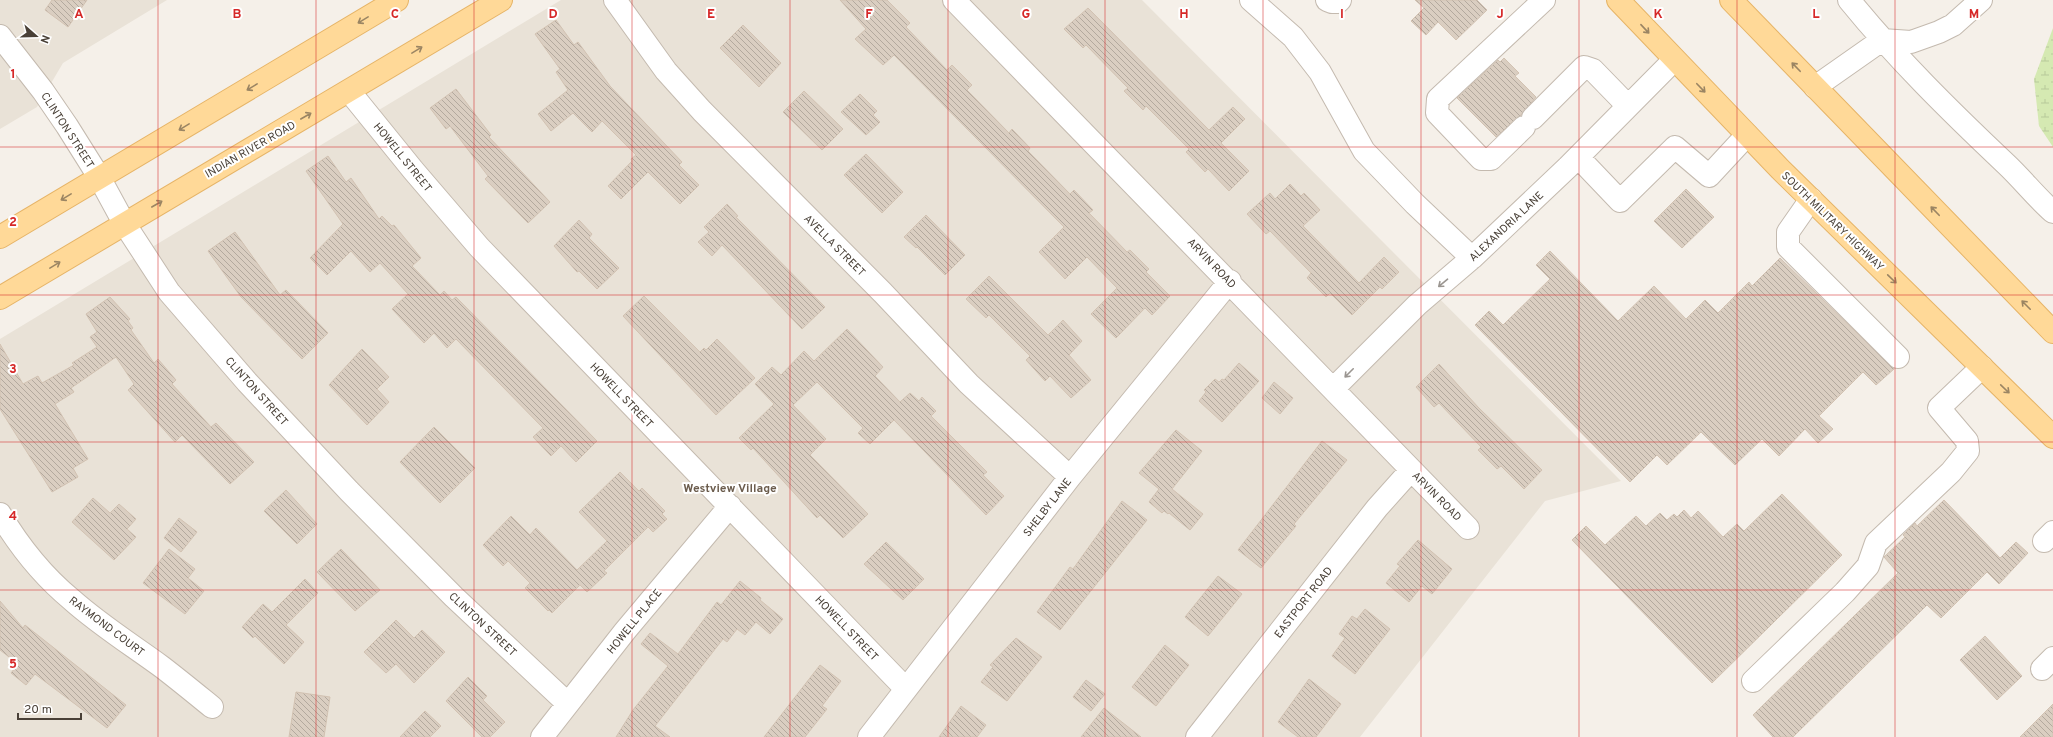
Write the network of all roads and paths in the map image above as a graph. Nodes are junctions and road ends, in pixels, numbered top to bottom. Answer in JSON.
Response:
{"nodes":[{"id":1,"x":397,"y":0,"type":"edge"},
{"id":2,"x":501,"y":0,"type":"edge"},
{"id":3,"x":615,"y":0,"type":"edge"},
{"id":4,"x":954,"y":0,"type":"edge"},
{"id":5,"x":1251,"y":0,"type":"edge"},
{"id":6,"x":1327,"y":0,"type":"edge"},
{"id":7,"x":1340,"y":0,"type":"edge"},
{"id":8,"x":1544,"y":0,"type":"edge"},
{"id":9,"x":1618,"y":0,"type":"edge"},
{"id":10,"x":1731,"y":0,"type":"edge"},
{"id":11,"x":1849,"y":0,"type":"edge"},
{"id":12,"x":1981,"y":0,"type":"edge"},
{"id":13,"x":0,"y":36,"type":"edge"},
{"id":14,"x":1882,"y":40,"type":"junction"},
{"id":15,"x":1674,"y":60,"type":"junction"},
{"id":16,"x":1815,"y":86,"type":"junction"},
{"id":17,"x":349,"y":91,"type":"junction"},
{"id":18,"x":1628,"y":106,"type":"junction"},
{"id":19,"x":1747,"y":135,"type":"junction"},
{"id":20,"x":1578,"y":157,"type":"junction"},
{"id":21,"x":99,"y":177,"type":"junction"},
{"id":22,"x":1811,"y":200,"type":"junction"},
{"id":23,"x":2053,"y":212,"type":"edge"},
{"id":24,"x":124,"y":223,"type":"junction"},
{"id":25,"x":0,"y":237,"type":"edge"},
{"id":26,"x":1472,"y":258,"type":"junction"},
{"id":27,"x":1230,"y":281,"type":"junction"},
{"id":28,"x":0,"y":298,"type":"edge"},
{"id":29,"x":2053,"y":332,"type":"edge"},
{"id":30,"x":1898,"y":357,"type":"dead end"},
{"id":31,"x":1982,"y":367,"type":"junction"},
{"id":32,"x":1334,"y":388,"type":"junction"},
{"id":33,"x":2053,"y":436,"type":"edge"},
{"id":34,"x":1411,"y":470,"type":"junction"},
{"id":35,"x":1070,"y":477,"type":"junction"},
{"id":36,"x":730,"y":506,"type":"junction"},
{"id":37,"x":0,"y":514,"type":"edge"},
{"id":38,"x":1468,"y":528,"type":"dead end"},
{"id":39,"x":1753,"y":681,"type":"dead end"},
{"id":40,"x":906,"y":689,"type":"junction"},
{"id":41,"x":567,"y":704,"type":"junction"},
{"id":42,"x":212,"y":707,"type":"dead end"},
{"id":43,"x":542,"y":737,"type":"edge"},
{"id":44,"x":869,"y":737,"type":"edge"},
{"id":45,"x":1197,"y":737,"type":"edge"}],
"edges":[{"from":1,"to":21,"type":"main road","one_way":true},
{"from":17,"to":2,"type":"main road","name":"INDIAN RIVER ROAD","one_way":true},
{"from":3,"to":35,"type":"street","name":"AVELLA STREET"},
{"from":4,"to":27,"type":"street","name":"ARVIN ROAD"},
{"from":5,"to":26,"type":"street"},
{"from":6,"to":7,"type":"street"},
{"from":8,"to":18,"type":"street"},
{"from":9,"to":15,"type":"main road","name":"SOUTH MILITARY HIGHWAY","one_way":true},
{"from":16,"to":10,"type":"main road","one_way":true},
{"from":11,"to":14,"type":"street"},
{"from":12,"to":14,"type":"street"},
{"from":13,"to":21,"type":"street","name":"CLINTON STREET"},
{"from":14,"to":16,"type":"street"},
{"from":14,"to":23,"type":"street"},
{"from":15,"to":18,"type":"street","name":"ALEXANDRIA LANE"},
{"from":15,"to":19,"type":"main road","name":"SOUTH MILITARY HIGHWAY","one_way":true},
{"from":29,"to":16,"type":"main road","one_way":true},
{"from":24,"to":17,"type":"main road","name":"INDIAN RIVER ROAD","one_way":true},
{"from":17,"to":36,"type":"street","name":"HOWELL STREET"},
{"from":18,"to":20,"type":"street","name":"ALEXANDRIA LANE"},
{"from":19,"to":20,"type":"street"},
{"from":19,"to":22,"type":"main road","name":"SOUTH MILITARY HIGHWAY"},
{"from":20,"to":26,"type":"street","name":"ALEXANDRIA LANE"},
{"from":21,"to":24,"type":"street","name":"CLINTON STREET"},
{"from":21,"to":25,"type":"main road","one_way":true},
{"from":22,"to":30,"type":"street"},
{"from":22,"to":31,"type":"main road","name":"SOUTH MILITARY HIGHWAY","one_way":true},
{"from":28,"to":24,"type":"main road","name":"INDIAN RIVER ROAD","one_way":true},
{"from":24,"to":41,"type":"street","name":"CLINTON STREET"},
{"from":26,"to":32,"type":"street","name":"ALEXANDRIA LANE","one_way":true},
{"from":27,"to":32,"type":"street","name":"ARVIN ROAD"},
{"from":27,"to":35,"type":"street","name":"SHELBY LANE"},
{"from":31,"to":33,"type":"main road","name":"SOUTH MILITARY HIGHWAY","one_way":true},
{"from":31,"to":39,"type":"street"},
{"from":32,"to":34,"type":"street","name":"ARVIN ROAD"},
{"from":34,"to":38,"type":"street","name":"ARVIN ROAD"},
{"from":34,"to":45,"type":"street","name":"EASTPORT ROAD"},
{"from":35,"to":40,"type":"street","name":"SHELBY LANE"},
{"from":36,"to":40,"type":"street","name":"HOWELL STREET"},
{"from":36,"to":41,"type":"street","name":"HOWELL PLACE"},
{"from":37,"to":42,"type":"street","name":"RAYMOND COURT"},
{"from":40,"to":44,"type":"street","name":"SHELBY LANE"},
{"from":41,"to":43,"type":"street","name":"HOWELL PLACE"}]}
